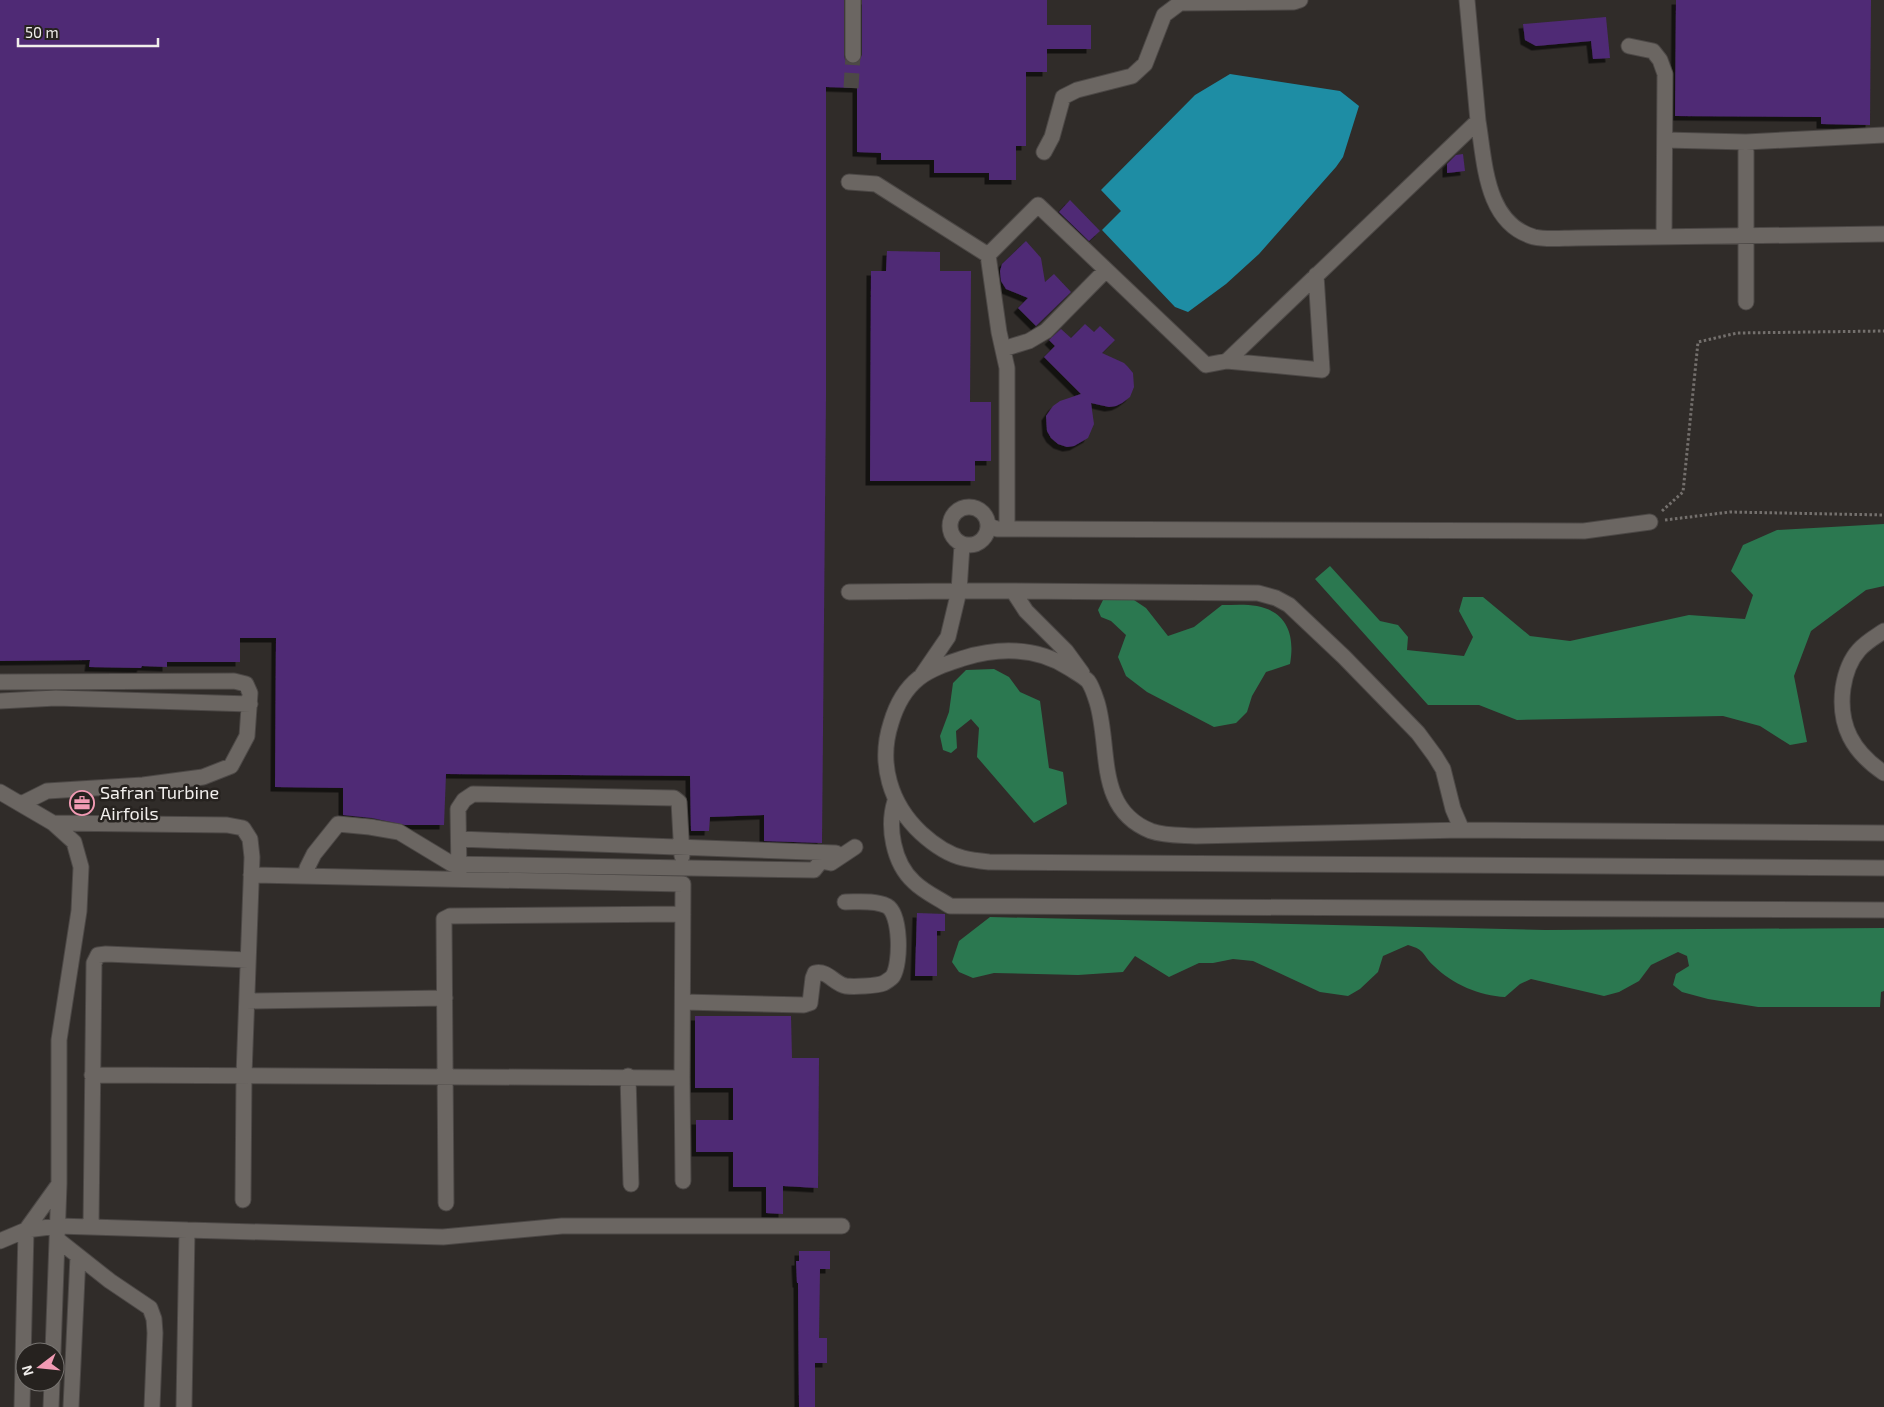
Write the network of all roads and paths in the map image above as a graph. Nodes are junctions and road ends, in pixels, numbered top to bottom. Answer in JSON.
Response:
{"nodes":[{"id":1,"x":853,"y":0,"type":"edge"},
{"id":2,"x":1300,"y":0,"type":"edge"},
{"id":3,"x":1467,"y":0,"type":"edge"},
{"id":4,"x":1629,"y":46,"type":"dead end"},
{"id":5,"x":853,"y":55,"type":"tunnel mouth"},
{"id":6,"x":1478,"y":121,"type":"junction"},
{"id":7,"x":1884,"y":135,"type":"edge"},
{"id":8,"x":1665,"y":140,"type":"junction"},
{"id":9,"x":1746,"y":142,"type":"junction"},
{"id":10,"x":1044,"y":152,"type":"dead end"},
{"id":11,"x":849,"y":182,"type":"dead end"},
{"id":12,"x":1884,"y":234,"type":"edge"},
{"id":13,"x":1664,"y":237,"type":"junction"},
{"id":14,"x":1746,"y":237,"type":"junction"},
{"id":15,"x":988,"y":255,"type":"junction"},
{"id":16,"x":1106,"y":270,"type":"junction"},
{"id":17,"x":1316,"y":275,"type":"junction"},
{"id":18,"x":1746,"y":302,"type":"dead end"},
{"id":19,"x":1884,"y":331,"type":"edge"},
{"id":20,"x":1003,"y":350,"type":"junction"},
{"id":21,"x":1226,"y":361,"type":"junction"},
{"id":22,"x":1884,"y":515,"type":"edge"},
{"id":23,"x":1650,"y":522,"type":"junction"},
{"id":24,"x":988,"y":524,"type":"junction"},
{"id":25,"x":1007,"y":529,"type":"junction"},
{"id":26,"x":962,"y":545,"type":"junction"},
{"id":27,"x":959,"y":591,"type":"junction"},
{"id":28,"x":1013,"y":591,"type":"junction"},
{"id":29,"x":849,"y":592,"type":"dead end"},
{"id":30,"x":1884,"y":631,"type":"edge"},
{"id":31,"x":919,"y":678,"type":"junction"},
{"id":32,"x":0,"y":682,"type":"edge"},
{"id":33,"x":1088,"y":682,"type":"junction"},
{"id":34,"x":0,"y":701,"type":"edge"},
{"id":35,"x":250,"y":704,"type":"junction"},
{"id":36,"x":1884,"y":773,"type":"edge"},
{"id":37,"x":0,"y":792,"type":"edge"},
{"id":38,"x":896,"y":801,"type":"junction"},
{"id":39,"x":21,"y":804,"type":"junction"},
{"id":40,"x":53,"y":823,"type":"junction"},
{"id":41,"x":1462,"y":830,"type":"junction"},
{"id":42,"x":1884,"y":833,"type":"edge"},
{"id":43,"x":458,"y":839,"type":"junction"},
{"id":44,"x":682,"y":846,"type":"junction"},
{"id":45,"x":307,"y":868,"type":"dead end"},
{"id":46,"x":684,"y":868,"type":"junction"},
{"id":47,"x":1884,"y":868,"type":"edge"},
{"id":48,"x":459,"y":872,"type":"junction"},
{"id":49,"x":251,"y":875,"type":"junction"},
{"id":50,"x":683,"y":884,"type":"junction"},
{"id":51,"x":845,"y":902,"type":"dead end"},
{"id":52,"x":1884,"y":910,"type":"edge"},
{"id":53,"x":683,"y":914,"type":"junction"},
{"id":54,"x":248,"y":960,"type":"junction"},
{"id":55,"x":445,"y":998,"type":"junction"},
{"id":56,"x":247,"y":1001,"type":"junction"},
{"id":57,"x":683,"y":1002,"type":"junction"},
{"id":58,"x":92,"y":1074,"type":"junction"},
{"id":59,"x":244,"y":1075,"type":"junction"},
{"id":60,"x":446,"y":1075,"type":"junction"},
{"id":61,"x":628,"y":1076,"type":"junction"},
{"id":62,"x":682,"y":1078,"type":"junction"},
{"id":63,"x":683,"y":1181,"type":"dead end"},
{"id":64,"x":59,"y":1184,"type":"junction"},
{"id":65,"x":630,"y":1184,"type":"dead end"},
{"id":66,"x":243,"y":1200,"type":"dead end"},
{"id":67,"x":446,"y":1203,"type":"dead end"},
{"id":68,"x":91,"y":1226,"type":"junction"},
{"id":69,"x":842,"y":1226,"type":"dead end"},
{"id":70,"x":26,"y":1230,"type":"junction"},
{"id":71,"x":187,"y":1230,"type":"junction"},
{"id":72,"x":58,"y":1233,"type":"junction"},
{"id":73,"x":0,"y":1242,"type":"edge"},
{"id":74,"x":78,"y":1256,"type":"junction"},
{"id":75,"x":53,"y":1342,"type":"edge"},
{"id":76,"x":51,"y":1392,"type":"edge"},
{"id":77,"x":22,"y":1407,"type":"edge"},
{"id":78,"x":50,"y":1407,"type":"edge"},
{"id":79,"x":71,"y":1407,"type":"edge"},
{"id":80,"x":152,"y":1407,"type":"edge"},
{"id":81,"x":184,"y":1407,"type":"edge"}],
"edges":[{"from":1,"to":5,"type":"street"},
{"from":2,"to":10,"type":"street"},
{"from":3,"to":6,"type":"street"},
{"from":4,"to":8,"type":"street"},
{"from":6,"to":13,"type":"street"},
{"from":6,"to":17,"type":"street"},
{"from":7,"to":9,"type":"street"},
{"from":8,"to":9,"type":"street"},
{"from":8,"to":13,"type":"street"},
{"from":9,"to":14,"type":"street"},
{"from":11,"to":15,"type":"street"},
{"from":12,"to":14,"type":"street"},
{"from":13,"to":14,"type":"street"},
{"from":14,"to":18,"type":"street"},
{"from":15,"to":16,"type":"street"},
{"from":15,"to":20,"type":"street"},
{"from":16,"to":20,"type":"street"},
{"from":16,"to":21,"type":"street"},
{"from":17,"to":21,"type":"street"},
{"from":17,"to":21,"type":"street"},
{"from":19,"to":23,"type":"path"},
{"from":20,"to":25,"type":"street"},
{"from":22,"to":23,"type":"path"},
{"from":23,"to":25,"type":"street"},
{"from":24,"to":25,"type":"street"},
{"from":24,"to":26,"type":"street"},
{"from":24,"to":26,"type":"street"},
{"from":26,"to":27,"type":"street"},
{"from":27,"to":28,"type":"street"},
{"from":27,"to":29,"type":"street"},
{"from":27,"to":31,"type":"street"},
{"from":28,"to":33,"type":"street"},
{"from":28,"to":41,"type":"street"},
{"from":30,"to":36,"type":"street"},
{"from":31,"to":33,"type":"street"},
{"from":31,"to":38,"type":"street"},
{"from":32,"to":35,"type":"street"},
{"from":33,"to":41,"type":"street"},
{"from":34,"to":35,"type":"street"},
{"from":35,"to":39,"type":"street"},
{"from":37,"to":39,"type":"street"},
{"from":38,"to":47,"type":"street"},
{"from":38,"to":52,"type":"street"},
{"from":39,"to":40,"type":"street"},
{"from":40,"to":49,"type":"street"},
{"from":40,"to":64,"type":"street"},
{"from":41,"to":42,"type":"street"},
{"from":43,"to":44,"type":"street"},
{"from":43,"to":44,"type":"street"},
{"from":43,"to":48,"type":"street"},
{"from":44,"to":46,"type":"street"},
{"from":44,"to":46,"type":"street"},
{"from":45,"to":48,"type":"street"},
{"from":46,"to":48,"type":"street"},
{"from":46,"to":50,"type":"street"},
{"from":48,"to":49,"type":"street"},
{"from":48,"to":50,"type":"street"},
{"from":49,"to":54,"type":"street"},
{"from":50,"to":53,"type":"street"},
{"from":51,"to":57,"type":"street"},
{"from":53,"to":55,"type":"street"},
{"from":53,"to":57,"type":"street"},
{"from":54,"to":56,"type":"street"},
{"from":54,"to":58,"type":"street"},
{"from":55,"to":56,"type":"street"},
{"from":55,"to":60,"type":"street"},
{"from":56,"to":59,"type":"street"},
{"from":57,"to":62,"type":"street"},
{"from":58,"to":59,"type":"street"},
{"from":58,"to":68,"type":"street"},
{"from":59,"to":60,"type":"street"},
{"from":59,"to":66,"type":"street"},
{"from":60,"to":61,"type":"street"},
{"from":60,"to":67,"type":"street"},
{"from":61,"to":62,"type":"street"},
{"from":61,"to":65,"type":"street"},
{"from":62,"to":63,"type":"street"},
{"from":64,"to":70,"type":"street"},
{"from":64,"to":72,"type":"street"},
{"from":68,"to":71,"type":"street"},
{"from":68,"to":72,"type":"street"},
{"from":69,"to":71,"type":"street"},
{"from":70,"to":72,"type":"street"},
{"from":70,"to":73,"type":"street"},
{"from":70,"to":77,"type":"street"},
{"from":71,"to":81,"type":"street"},
{"from":72,"to":74,"type":"street"},
{"from":72,"to":75,"type":"street"},
{"from":74,"to":79,"type":"street"},
{"from":74,"to":80,"type":"street"},
{"from":76,"to":78,"type":"street"}]}
